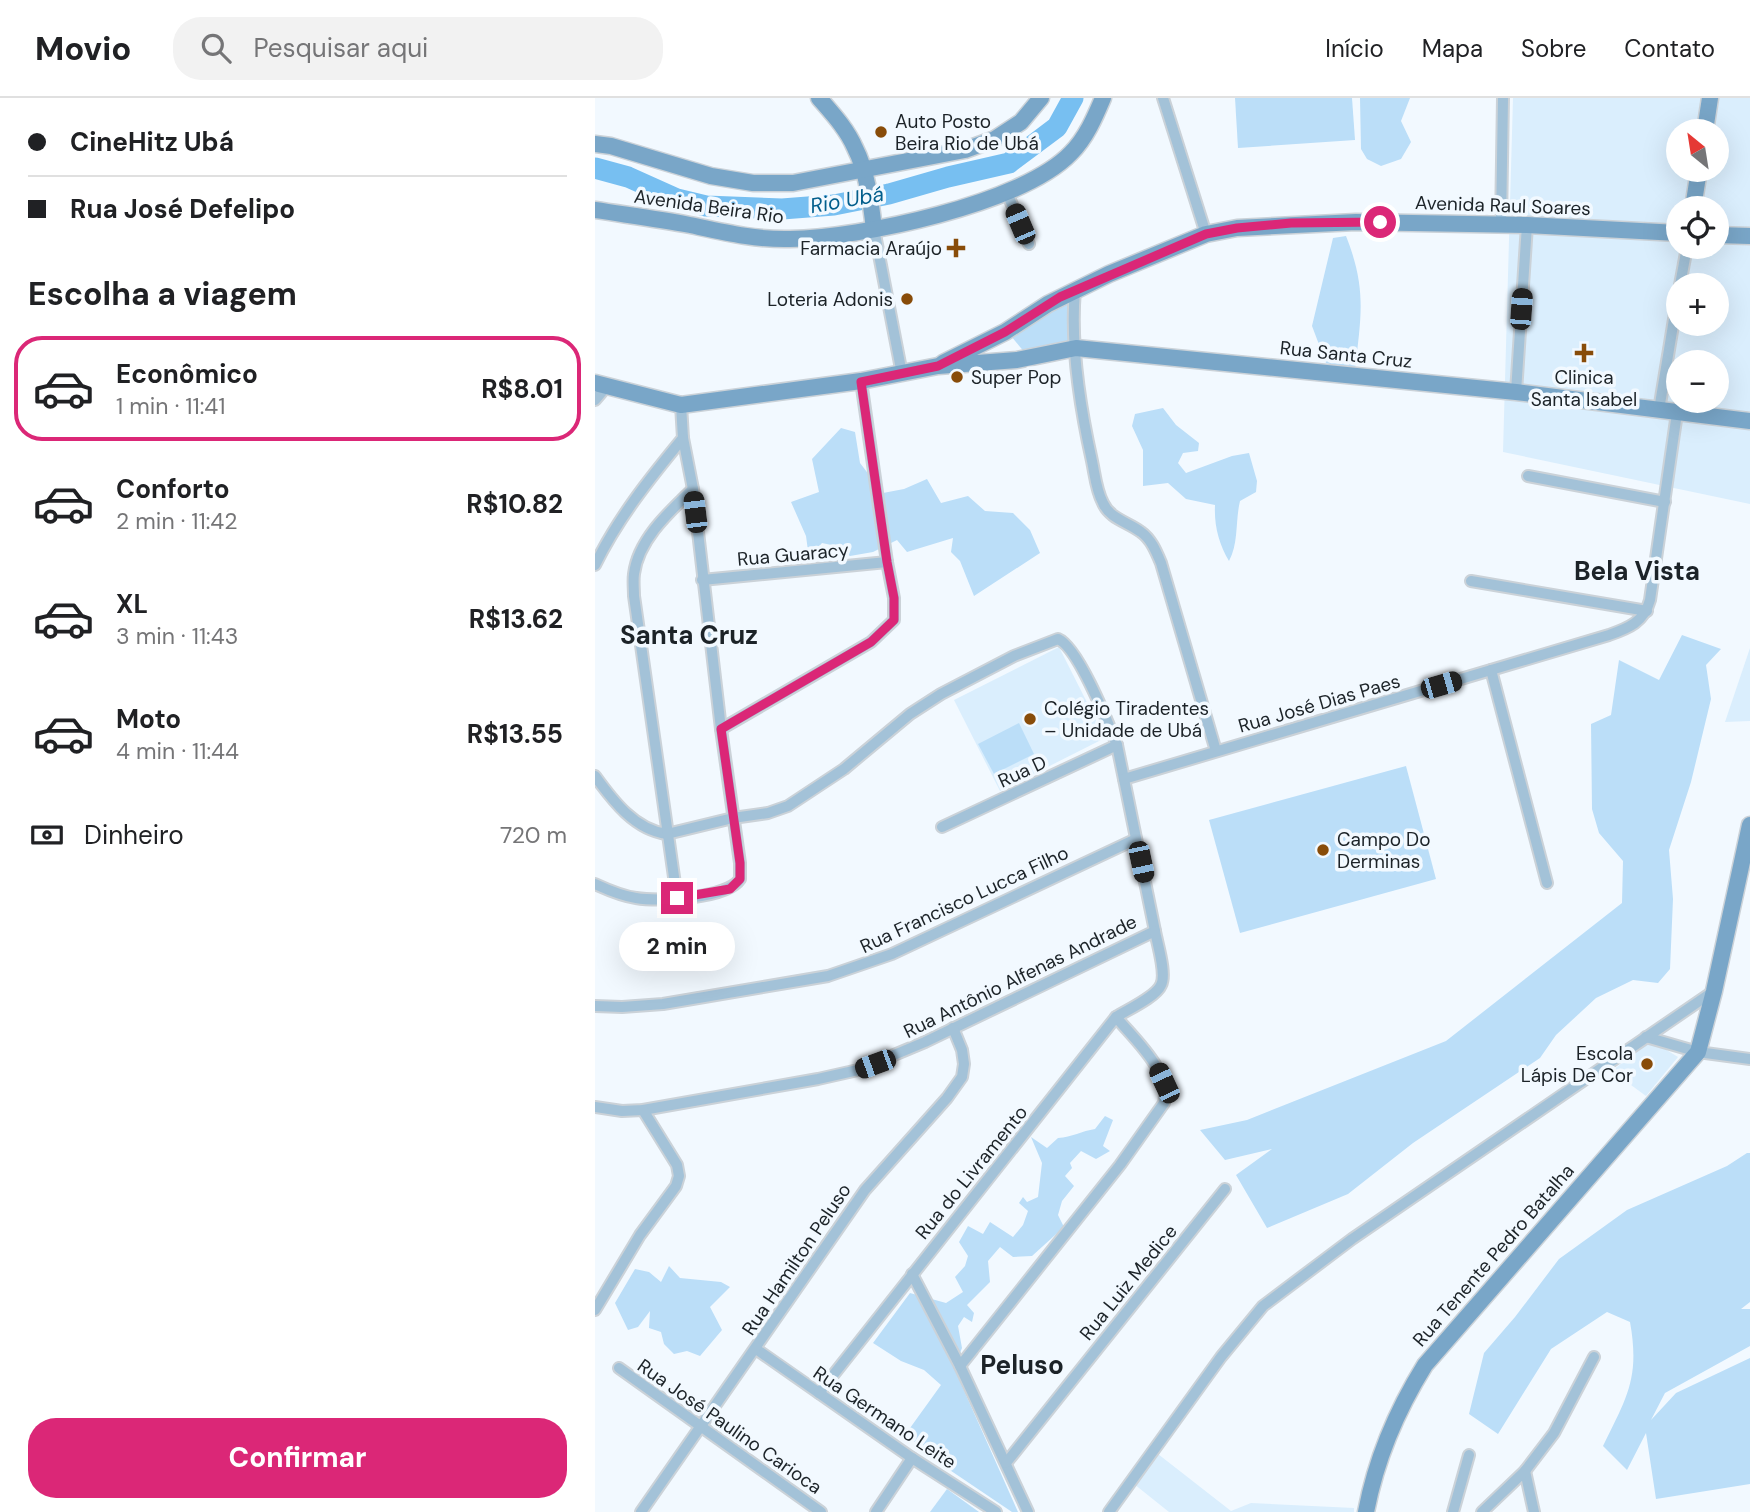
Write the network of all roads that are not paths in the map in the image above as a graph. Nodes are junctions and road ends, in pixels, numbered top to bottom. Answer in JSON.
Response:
{"nodes":[{"id":1,"x":819,"y":98,"type":"edge"},
{"id":2,"x":1041,"y":98,"type":"edge"},
{"id":3,"x":1103,"y":98,"type":"edge"},
{"id":4,"x":1163,"y":98,"type":"edge"},
{"id":5,"x":1503,"y":98,"type":"edge"},
{"id":6,"x":1710,"y":98,"type":"edge"},
{"id":7,"x":1707,"y":119,"type":"edge"},
{"id":8,"x":595,"y":144,"type":"edge"},
{"id":9,"x":864,"y":176,"type":"junction"},
{"id":10,"x":1007,"y":192,"type":"junction"},
{"id":11,"x":595,"y":210,"type":"edge"},
{"id":12,"x":873,"y":223,"type":"junction"},
{"id":13,"x":1501,"y":224,"type":"junction"},
{"id":14,"x":1527,"y":225,"type":"junction"},
{"id":15,"x":1666,"y":232,"type":"edge"},
{"id":16,"x":1206,"y":234,"type":"junction"},
{"id":17,"x":1729,"y":235,"type":"edge"},
{"id":18,"x":1750,"y":236,"type":"edge"},
{"id":19,"x":1029,"y":244,"type":"dead end"},
{"id":20,"x":1075,"y":290,"type":"junction"},
{"id":21,"x":1005,"y":332,"type":"junction"},
{"id":22,"x":1671,"y":336,"type":"edge"},
{"id":23,"x":1076,"y":348,"type":"junction"},
{"id":24,"x":1017,"y":360,"type":"junction"},
{"id":25,"x":938,"y":366,"type":"junction"},
{"id":26,"x":902,"y":374,"type":"junction"},
{"id":27,"x":861,"y":382,"type":"junction"},
{"id":28,"x":601,"y":384,"type":"edge"},
{"id":29,"x":1516,"y":392,"type":"junction"},
{"id":30,"x":595,"y":400,"type":"edge"},
{"id":31,"x":681,"y":405,"type":"junction"},
{"id":32,"x":1659,"y":410,"type":"junction"},
{"id":33,"x":1666,"y":411,"type":"edge"},
{"id":34,"x":1677,"y":413,"type":"joint"},
{"id":35,"x":1750,"y":421,"type":"edge"},
{"id":36,"x":683,"y":438,"type":"junction"},
{"id":37,"x":1528,"y":476,"type":"dead end"},
{"id":38,"x":692,"y":489,"type":"junction"},
{"id":39,"x":1665,"y":502,"type":"junction"},
{"id":40,"x":887,"y":562,"type":"junction"},
{"id":41,"x":595,"y":565,"type":"edge"},
{"id":42,"x":702,"y":580,"type":"junction"},
{"id":43,"x":1471,"y":581,"type":"dead end"},
{"id":44,"x":1647,"y":611,"type":"junction"},
{"id":45,"x":1491,"y":670,"type":"junction"},
{"id":46,"x":721,"y":729,"type":"junction"},
{"id":47,"x":1117,"y":745,"type":"junction"},
{"id":48,"x":1216,"y":751,"type":"junction"},
{"id":49,"x":595,"y":776,"type":"edge"},
{"id":50,"x":1124,"y":779,"type":"junction"},
{"id":51,"x":733,"y":817,"type":"junction"},
{"id":52,"x":1750,"y":825,"type":"edge"},
{"id":53,"x":942,"y":827,"type":"dead end"},
{"id":54,"x":667,"y":834,"type":"junction"},
{"id":55,"x":1136,"y":839,"type":"junction"},
{"id":56,"x":1547,"y":883,"type":"dead end"},
{"id":57,"x":595,"y":884,"type":"edge"},
{"id":58,"x":677,"y":898,"type":"junction"},
{"id":59,"x":1155,"y":930,"type":"junction"},
{"id":60,"x":1714,"y":991,"type":"junction"},
{"id":61,"x":595,"y":1006,"type":"edge"},
{"id":62,"x":1116,"y":1017,"type":"junction"},
{"id":63,"x":953,"y":1028,"type":"junction"},
{"id":64,"x":1646,"y":1037,"type":"junction"},
{"id":65,"x":1697,"y":1052,"type":"junction"},
{"id":66,"x":1750,"y":1059,"type":"edge"},
{"id":67,"x":595,"y":1107,"type":"edge"},
{"id":68,"x":643,"y":1110,"type":"junction"},
{"id":69,"x":1225,"y":1189,"type":"dead end"},
{"id":70,"x":912,"y":1274,"type":"junction"},
{"id":71,"x":595,"y":1310,"type":"edge"},
{"id":72,"x":756,"y":1349,"type":"junction"},
{"id":73,"x":1594,"y":1357,"type":"dead end"},
{"id":74,"x":960,"y":1366,"type":"junction"},
{"id":75,"x":619,"y":1368,"type":"dead end"},
{"id":76,"x":819,"y":1393,"type":"junction"},
{"id":77,"x":701,"y":1427,"type":"junction"},
{"id":78,"x":1469,"y":1455,"type":"dead end"},
{"id":79,"x":912,"y":1458,"type":"junction"},
{"id":80,"x":1006,"y":1463,"type":"junction"},
{"id":81,"x":1525,"y":1471,"type":"junction"},
{"id":82,"x":645,"y":1510,"type":"edge"},
{"id":83,"x":821,"y":1512,"type":"edge"},
{"id":84,"x":876,"y":1512,"type":"edge"},
{"id":85,"x":996,"y":1512,"type":"edge"},
{"id":86,"x":1028,"y":1512,"type":"edge"},
{"id":87,"x":1109,"y":1512,"type":"edge"},
{"id":88,"x":1367,"y":1512,"type":"edge"},
{"id":89,"x":1454,"y":1512,"type":"edge"},
{"id":90,"x":1482,"y":1512,"type":"edge"},
{"id":91,"x":1534,"y":1512,"type":"edge"}],
"edges":[{"from":1,"to":9,"type":"street"},
{"from":2,"to":9,"type":"street","name":"Avenida Beira Rio"},
{"from":3,"to":10,"type":"street","name":"Avenida Beira Rio"},
{"from":4,"to":16,"type":"street"},
{"from":5,"to":13,"type":"street"},
{"from":6,"to":7,"type":"street"},
{"from":8,"to":9,"type":"street","name":"Avenida Beira Rio"},
{"from":9,"to":12,"type":"street"},
{"from":10,"to":12,"type":"street","name":"Avenida Beira Rio"},
{"from":10,"to":19,"type":"street"},
{"from":11,"to":12,"type":"street","name":"Avenida Beira Rio"},
{"from":12,"to":26,"type":"street"},
{"from":13,"to":14,"type":"street","name":"Avenida Raul Soares"},
{"from":13,"to":16,"type":"street","name":"Avenida Raul Soares"},
{"from":14,"to":15,"type":"street","name":"Avenida Raul Soares"},
{"from":14,"to":29,"type":"street"},
{"from":16,"to":20,"type":"street","name":"Avenida Raul Soares"},
{"from":17,"to":18,"type":"street"},
{"from":20,"to":21,"type":"street","name":"Avenida Raul Soares"},
{"from":20,"to":23,"type":"street"},
{"from":21,"to":24,"type":"street"},
{"from":21,"to":25,"type":"street","name":"Avenida Raul Soares"},
{"from":22,"to":32,"type":"street"},
{"from":23,"to":24,"type":"street","name":"Rua Santa Cruz"},
{"from":23,"to":29,"type":"street","name":"Rua Santa Cruz"},
{"from":23,"to":48,"type":"street"},
{"from":24,"to":25,"type":"street","name":"Rua Santa Cruz"},
{"from":25,"to":26,"type":"street"},
{"from":26,"to":27,"type":"street"},
{"from":27,"to":31,"type":"street"},
{"from":27,"to":40,"type":"street"},
{"from":28,"to":30,"type":"street"},
{"from":28,"to":31,"type":"street"},
{"from":29,"to":32,"type":"street","name":"Rua Santa Cruz"},
{"from":31,"to":36,"type":"street"},
{"from":32,"to":33,"type":"street","name":"Rua Santa Cruz"},
{"from":34,"to":35,"type":"street","name":"Rua Santa Cruz"},
{"from":34,"to":39,"type":"street"},
{"from":36,"to":38,"type":"street"},
{"from":36,"to":41,"type":"street"},
{"from":37,"to":39,"type":"street"},
{"from":38,"to":42,"type":"street"},
{"from":38,"to":54,"type":"street"},
{"from":39,"to":44,"type":"street"},
{"from":40,"to":42,"type":"street","name":"Rua Guaracy"},
{"from":40,"to":46,"type":"street"},
{"from":42,"to":46,"type":"street"},
{"from":43,"to":44,"type":"street"},
{"from":44,"to":45,"type":"street","name":"Rua José Dias Paes"},
{"from":45,"to":48,"type":"street","name":"Rua José Dias Paes"},
{"from":45,"to":56,"type":"street"},
{"from":46,"to":51,"type":"street"},
{"from":47,"to":50,"type":"street","name":"Rua Antônio Alfenas Andrade"},
{"from":47,"to":51,"type":"street","name":"Rua Antônio Alfenas Andrade"},
{"from":47,"to":53,"type":"street","name":"Rua D"},
{"from":48,"to":50,"type":"street","name":"Rua José Dias Paes"},
{"from":49,"to":54,"type":"street"},
{"from":50,"to":55,"type":"street","name":"Rua Antônio Alfenas Andrade"},
{"from":51,"to":54,"type":"street"},
{"from":51,"to":58,"type":"street"},
{"from":52,"to":60,"type":"street"},
{"from":54,"to":58,"type":"street"},
{"from":55,"to":59,"type":"street","name":"Rua Antônio Alfenas Andrade"},
{"from":55,"to":61,"type":"street","name":"Rua Francisco Lucca Filho"},
{"from":57,"to":58,"type":"street"},
{"from":59,"to":62,"type":"street","name":"Rua do Livramento"},
{"from":59,"to":63,"type":"street","name":"Rua Antônio Alfenas Andrade"},
{"from":60,"to":64,"type":"street"},
{"from":60,"to":65,"type":"street"},
{"from":62,"to":70,"type":"street","name":"Rua do Livramento"},
{"from":62,"to":74,"type":"street"},
{"from":63,"to":68,"type":"street","name":"Rua Antônio Alfenas Andrade"},
{"from":63,"to":72,"type":"street","name":"Rua Hamilton Peluso"},
{"from":64,"to":65,"type":"street"},
{"from":64,"to":87,"type":"street"},
{"from":65,"to":66,"type":"street"},
{"from":65,"to":88,"type":"street","name":"Rua Tenente Pedro Batalha"},
{"from":67,"to":68,"type":"street","name":"Rua Antônio Alfenas Andrade"},
{"from":68,"to":71,"type":"street"},
{"from":69,"to":80,"type":"street","name":"Rua Luiz Medice"},
{"from":70,"to":74,"type":"street"},
{"from":70,"to":76,"type":"street","name":"Rua do Livramento"},
{"from":72,"to":76,"type":"street","name":"Rua Germano Leite"},
{"from":72,"to":77,"type":"street","name":"Rua Hamilton Peluso"},
{"from":73,"to":81,"type":"street"},
{"from":74,"to":80,"type":"street"},
{"from":75,"to":77,"type":"street","name":"Rua José Paulino Carioca"},
{"from":76,"to":79,"type":"street","name":"Rua Germano Leite"},
{"from":77,"to":82,"type":"street","name":"Rua Hamilton Peluso"},
{"from":77,"to":83,"type":"street","name":"Rua José Paulino Carioca"},
{"from":78,"to":89,"type":"street"},
{"from":79,"to":84,"type":"street"},
{"from":79,"to":85,"type":"street","name":"Rua Germano Leite"},
{"from":80,"to":86,"type":"street"},
{"from":81,"to":90,"type":"street"},
{"from":81,"to":91,"type":"street"}]}
